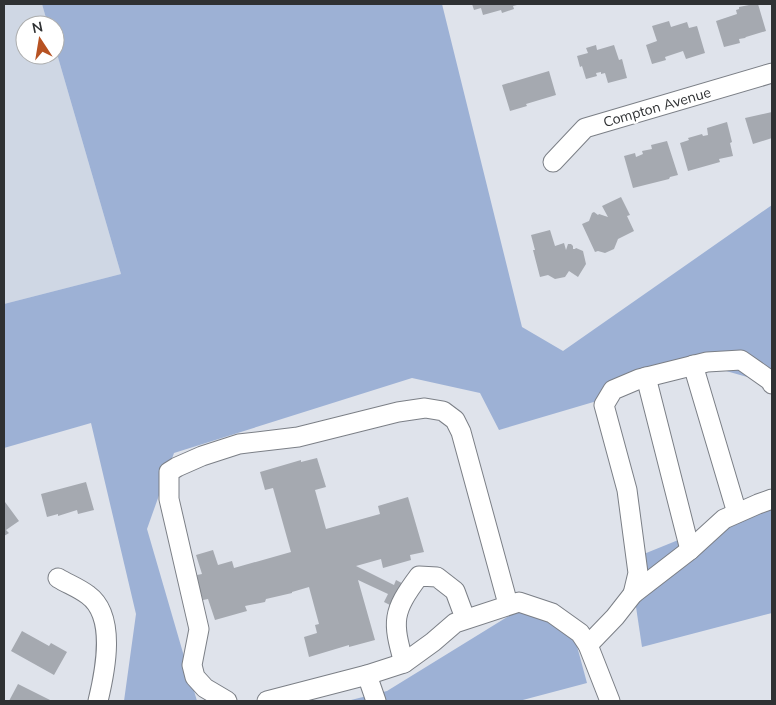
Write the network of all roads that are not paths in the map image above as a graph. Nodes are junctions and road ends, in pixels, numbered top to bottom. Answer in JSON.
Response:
{"nodes":[{"id":1,"x":772,"y":73,"type":"edge"},
{"id":2,"x":554,"y":162,"type":"dead end"},
{"id":3,"x":693,"y":365,"type":"junction"},
{"id":4,"x":646,"y":377,"type":"junction"},
{"id":5,"x":772,"y":384,"type":"edge"},
{"id":6,"x":772,"y":500,"type":"edge"},
{"id":7,"x":737,"y":513,"type":"junction"},
{"id":8,"x":690,"y":550,"type":"junction"},
{"id":9,"x":58,"y":578,"type":"dead end"},
{"id":10,"x":633,"y":594,"type":"junction"},
{"id":11,"x":508,"y":604,"type":"junction"},
{"id":12,"x":465,"y":618,"type":"junction"},
{"id":13,"x":588,"y":644,"type":"junction"},
{"id":14,"x":404,"y":663,"type":"junction"},
{"id":15,"x":367,"y":676,"type":"junction"},
{"id":16,"x":98,"y":701,"type":"edge"},
{"id":17,"x":227,"y":701,"type":"edge"},
{"id":18,"x":267,"y":701,"type":"edge"},
{"id":19,"x":376,"y":701,"type":"edge"},
{"id":20,"x":610,"y":701,"type":"edge"}],
"edges":[{"from":1,"to":2,"type":"street","name":"Compton Avenue"},
{"from":3,"to":4,"type":"street"},
{"from":3,"to":5,"type":"street"},
{"from":3,"to":7,"type":"street"},
{"from":4,"to":8,"type":"street"},
{"from":4,"to":10,"type":"street"},
{"from":6,"to":7,"type":"street"},
{"from":7,"to":8,"type":"street"},
{"from":8,"to":10,"type":"street"},
{"from":9,"to":16,"type":"street"},
{"from":10,"to":13,"type":"street"},
{"from":11,"to":12,"type":"street"},
{"from":11,"to":13,"type":"street"},
{"from":11,"to":17,"type":"street"},
{"from":12,"to":14,"type":"street"},
{"from":12,"to":14,"type":"street"},
{"from":13,"to":20,"type":"street"},
{"from":14,"to":15,"type":"street"},
{"from":15,"to":18,"type":"street"},
{"from":15,"to":19,"type":"street"}]}
